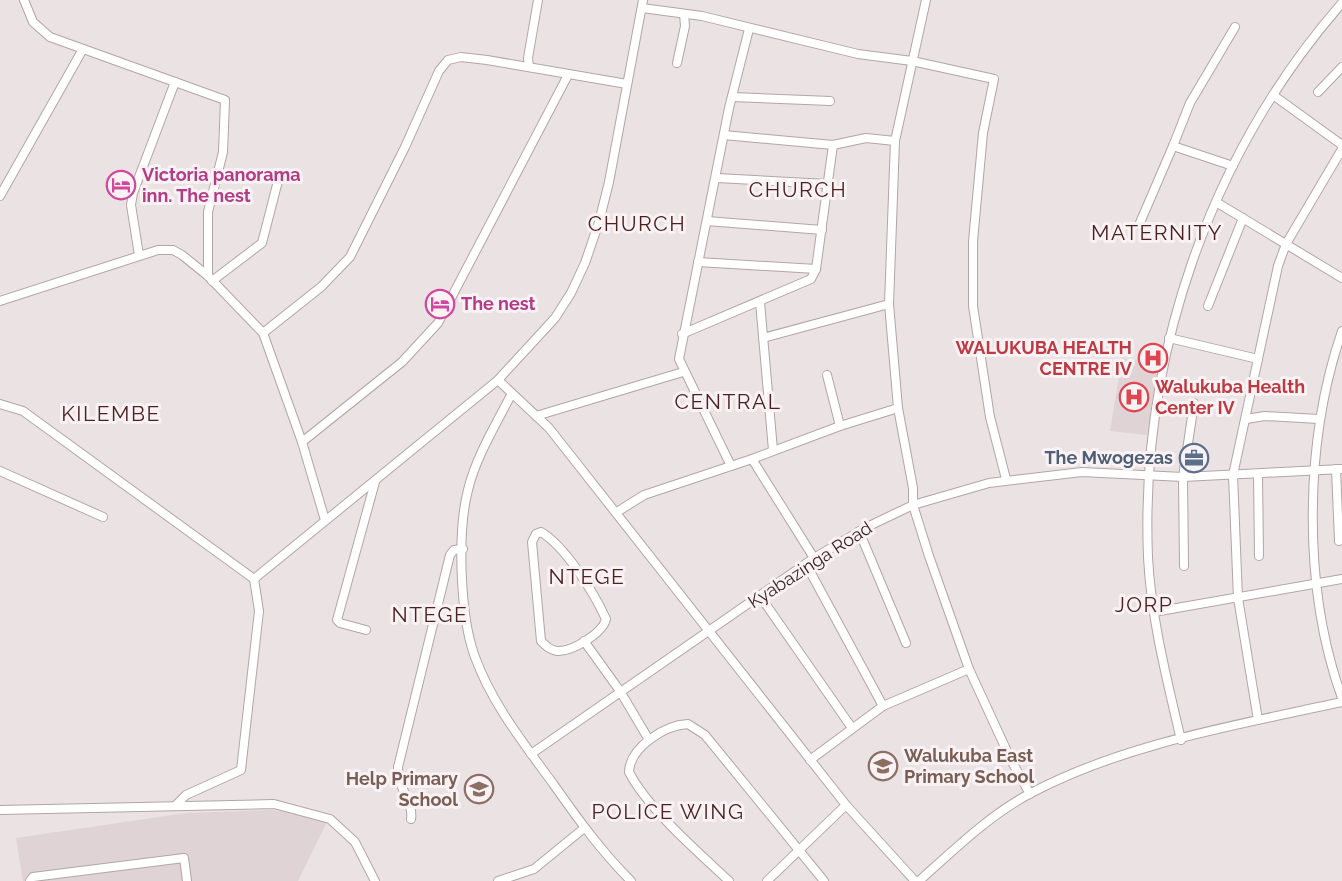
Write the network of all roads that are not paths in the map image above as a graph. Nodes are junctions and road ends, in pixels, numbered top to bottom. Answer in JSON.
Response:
{"nodes":[{"id":1,"x":24,"y":0,"type":"edge"},
{"id":2,"x":538,"y":0,"type":"edge"},
{"id":3,"x":926,"y":0,"type":"edge"},
{"id":4,"x":1342,"y":3,"type":"edge"},
{"id":5,"x":642,"y":4,"type":"edge"},
{"id":6,"x":684,"y":14,"type":"junction"},
{"id":7,"x":1235,"y":27,"type":"dead end"},
{"id":8,"x":749,"y":28,"type":"junction"},
{"id":9,"x":83,"y":49,"type":"junction"},
{"id":10,"x":912,"y":61,"type":"junction"},
{"id":11,"x":677,"y":63,"type":"dead end"},
{"id":12,"x":529,"y":67,"type":"junction"},
{"id":13,"x":1342,"y":67,"type":"edge"},
{"id":14,"x":568,"y":75,"type":"junction"},
{"id":15,"x":175,"y":82,"type":"junction"},
{"id":16,"x":627,"y":84,"type":"junction"},
{"id":17,"x":1318,"y":92,"type":"dead end"},
{"id":18,"x":1273,"y":95,"type":"junction"},
{"id":19,"x":732,"y":97,"type":"junction"},
{"id":20,"x":830,"y":101,"type":"dead end"},
{"id":21,"x":724,"y":135,"type":"junction"},
{"id":22,"x":896,"y":141,"type":"junction"},
{"id":23,"x":833,"y":145,"type":"junction"},
{"id":24,"x":1342,"y":145,"type":"edge"},
{"id":25,"x":1173,"y":146,"type":"junction"},
{"id":26,"x":1342,"y":149,"type":"edge"},
{"id":27,"x":1233,"y":166,"type":"junction"},
{"id":28,"x":279,"y":177,"type":"dead end"},
{"id":29,"x":717,"y":178,"type":"junction"},
{"id":30,"x":827,"y":184,"type":"junction"},
{"id":31,"x":0,"y":196,"type":"edge"},
{"id":32,"x":1216,"y":202,"type":"junction"},
{"id":33,"x":1244,"y":218,"type":"junction"},
{"id":34,"x":707,"y":221,"type":"junction"},
{"id":35,"x":1139,"y":225,"type":"dead end"},
{"id":36,"x":822,"y":230,"type":"junction"},
{"id":37,"x":1286,"y":244,"type":"junction"},
{"id":38,"x":139,"y":255,"type":"junction"},
{"id":39,"x":698,"y":262,"type":"junction"},
{"id":40,"x":816,"y":269,"type":"junction"},
{"id":41,"x":210,"y":278,"type":"junction"},
{"id":42,"x":1342,"y":278,"type":"edge"},
{"id":43,"x":0,"y":301,"type":"edge"},
{"id":44,"x":760,"y":302,"type":"junction"},
{"id":45,"x":889,"y":304,"type":"junction"},
{"id":46,"x":1208,"y":306,"type":"dead end"},
{"id":47,"x":1342,"y":331,"type":"edge"},
{"id":48,"x":262,"y":333,"type":"junction"},
{"id":49,"x":682,"y":334,"type":"junction"},
{"id":50,"x":763,"y":338,"type":"junction"},
{"id":51,"x":1169,"y":338,"type":"junction"},
{"id":52,"x":1257,"y":359,"type":"junction"},
{"id":53,"x":683,"y":372,"type":"junction"},
{"id":54,"x":827,"y":375,"type":"dead end"},
{"id":55,"x":498,"y":380,"type":"junction"},
{"id":56,"x":511,"y":395,"type":"junction"},
{"id":57,"x":0,"y":404,"type":"edge"},
{"id":58,"x":1194,"y":404,"type":"dead end"},
{"id":59,"x":898,"y":408,"type":"junction"},
{"id":60,"x":536,"y":416,"type":"junction"},
{"id":61,"x":1246,"y":419,"type":"junction"},
{"id":62,"x":1319,"y":419,"type":"junction"},
{"id":63,"x":840,"y":426,"type":"junction"},
{"id":64,"x":302,"y":442,"type":"junction"},
{"id":65,"x":773,"y":450,"type":"junction"},
{"id":66,"x":752,"y":459,"type":"junction"},
{"id":67,"x":731,"y":466,"type":"junction"},
{"id":68,"x":1339,"y":469,"type":"edge"},
{"id":69,"x":0,"y":471,"type":"edge"},
{"id":70,"x":1315,"y":471,"type":"junction"},
{"id":71,"x":1258,"y":474,"type":"junction"},
{"id":72,"x":1148,"y":475,"type":"junction"},
{"id":73,"x":1233,"y":475,"type":"junction"},
{"id":74,"x":1183,"y":477,"type":"junction"},
{"id":75,"x":1006,"y":479,"type":"junction"},
{"id":76,"x":375,"y":482,"type":"junction"},
{"id":77,"x":913,"y":505,"type":"junction"},
{"id":78,"x":617,"y":512,"type":"junction"},
{"id":79,"x":103,"y":517,"type":"dead end"},
{"id":80,"x":325,"y":520,"type":"junction"},
{"id":81,"x":859,"y":531,"type":"junction"},
{"id":82,"x":1339,"y":541,"type":"dead end"},
{"id":83,"x":463,"y":549,"type":"junction"},
{"id":84,"x":1259,"y":556,"type":"dead end"},
{"id":85,"x":814,"y":558,"type":"junction"},
{"id":86,"x":807,"y":564,"type":"junction"},
{"id":87,"x":1184,"y":566,"type":"dead end"},
{"id":88,"x":254,"y":579,"type":"junction"},
{"id":89,"x":1342,"y":579,"type":"edge"},
{"id":90,"x":1317,"y":584,"type":"junction"},
{"id":91,"x":760,"y":596,"type":"junction"},
{"id":92,"x":1238,"y":598,"type":"junction"},
{"id":93,"x":1154,"y":612,"type":"junction"},
{"id":94,"x":366,"y":630,"type":"dead end"},
{"id":95,"x":708,"y":632,"type":"junction"},
{"id":96,"x":584,"y":641,"type":"junction"},
{"id":97,"x":906,"y":643,"type":"dead end"},
{"id":98,"x":969,"y":669,"type":"junction"},
{"id":99,"x":620,"y":691,"type":"junction"},
{"id":100,"x":1342,"y":700,"type":"edge"},
{"id":101,"x":884,"y":706,"type":"junction"},
{"id":102,"x":1258,"y":720,"type":"junction"},
{"id":103,"x":852,"y":728,"type":"junction"},
{"id":104,"x":649,"y":740,"type":"junction"},
{"id":105,"x":1181,"y":740,"type":"junction"},
{"id":106,"x":531,"y":754,"type":"junction"},
{"id":107,"x":810,"y":760,"type":"junction"},
{"id":108,"x":1030,"y":794,"type":"junction"},
{"id":109,"x":846,"y":805,"type":"junction"},
{"id":110,"x":176,"y":806,"type":"junction"},
{"id":111,"x":0,"y":810,"type":"edge"},
{"id":112,"x":411,"y":819,"type":"dead end"},
{"id":113,"x":583,"y":829,"type":"junction"},
{"id":114,"x":797,"y":849,"type":"junction"},
{"id":115,"x":30,"y":881,"type":"edge"},
{"id":116,"x":187,"y":881,"type":"edge"},
{"id":117,"x":375,"y":881,"type":"edge"},
{"id":118,"x":498,"y":881,"type":"edge"},
{"id":119,"x":631,"y":881,"type":"edge"},
{"id":120,"x":729,"y":881,"type":"edge"},
{"id":121,"x":767,"y":881,"type":"edge"},
{"id":122,"x":824,"y":881,"type":"edge"},
{"id":123,"x":915,"y":881,"type":"edge"},
{"id":124,"x":920,"y":881,"type":"edge"}],
"edges":[{"from":1,"to":9,"type":"street"},
{"from":2,"to":12,"type":"street"},
{"from":3,"to":10,"type":"street"},
{"from":4,"to":18,"type":"street"},
{"from":5,"to":6,"type":"street"},
{"from":5,"to":16,"type":"street"},
{"from":6,"to":8,"type":"street"},
{"from":6,"to":11,"type":"street"},
{"from":7,"to":25,"type":"street"},
{"from":8,"to":10,"type":"street"},
{"from":8,"to":19,"type":"street"},
{"from":9,"to":15,"type":"street"},
{"from":9,"to":31,"type":"street"},
{"from":10,"to":22,"type":"street"},
{"from":10,"to":75,"type":"street"},
{"from":12,"to":14,"type":"street"},
{"from":12,"to":48,"type":"street"},
{"from":13,"to":17,"type":"street"},
{"from":14,"to":16,"type":"street"},
{"from":14,"to":64,"type":"street"},
{"from":15,"to":38,"type":"street"},
{"from":15,"to":41,"type":"street"},
{"from":16,"to":55,"type":"street"},
{"from":18,"to":24,"type":"street"},
{"from":18,"to":27,"type":"street"},
{"from":19,"to":20,"type":"street"},
{"from":19,"to":21,"type":"street"},
{"from":21,"to":23,"type":"street"},
{"from":21,"to":29,"type":"street"},
{"from":22,"to":23,"type":"street"},
{"from":22,"to":45,"type":"street"},
{"from":23,"to":30,"type":"street"},
{"from":25,"to":27,"type":"street"},
{"from":25,"to":35,"type":"street"},
{"from":26,"to":37,"type":"street"},
{"from":27,"to":32,"type":"street"},
{"from":28,"to":41,"type":"street"},
{"from":29,"to":30,"type":"street"},
{"from":29,"to":34,"type":"street"},
{"from":30,"to":36,"type":"street"},
{"from":32,"to":33,"type":"street"},
{"from":32,"to":51,"type":"street"},
{"from":33,"to":37,"type":"street"},
{"from":33,"to":46,"type":"street"},
{"from":34,"to":36,"type":"street"},
{"from":34,"to":39,"type":"street"},
{"from":36,"to":40,"type":"street"},
{"from":37,"to":42,"type":"street"},
{"from":37,"to":52,"type":"street"},
{"from":38,"to":41,"type":"street"},
{"from":38,"to":43,"type":"street"},
{"from":39,"to":40,"type":"street"},
{"from":39,"to":49,"type":"street"},
{"from":40,"to":44,"type":"street"},
{"from":41,"to":48,"type":"street"},
{"from":44,"to":49,"type":"street"},
{"from":44,"to":50,"type":"street"},
{"from":45,"to":50,"type":"street"},
{"from":45,"to":59,"type":"street"},
{"from":47,"to":62,"type":"street"},
{"from":48,"to":64,"type":"street"},
{"from":49,"to":53,"type":"street"},
{"from":50,"to":65,"type":"street"},
{"from":51,"to":52,"type":"street"},
{"from":51,"to":72,"type":"street"},
{"from":52,"to":61,"type":"street"},
{"from":53,"to":60,"type":"street"},
{"from":53,"to":67,"type":"street"},
{"from":54,"to":63,"type":"street"},
{"from":55,"to":56,"type":"street"},
{"from":55,"to":76,"type":"street"},
{"from":56,"to":60,"type":"street"},
{"from":56,"to":83,"type":"street"},
{"from":57,"to":88,"type":"street"},
{"from":58,"to":74,"type":"street"},
{"from":59,"to":63,"type":"street"},
{"from":59,"to":77,"type":"street"},
{"from":60,"to":78,"type":"street"},
{"from":61,"to":62,"type":"street"},
{"from":61,"to":73,"type":"street"},
{"from":62,"to":70,"type":"street"},
{"from":63,"to":65,"type":"street"},
{"from":64,"to":80,"type":"street"},
{"from":65,"to":66,"type":"street"},
{"from":66,"to":67,"type":"street"},
{"from":66,"to":85,"type":"street"},
{"from":67,"to":78,"type":"street"},
{"from":68,"to":70,"type":"street","name":"Kyabazinga Road"},
{"from":68,"to":82,"type":"street"},
{"from":69,"to":79,"type":"street"},
{"from":70,"to":71,"type":"street","name":"Kyabazinga Road"},
{"from":70,"to":90,"type":"street"},
{"from":71,"to":73,"type":"street","name":"Kyabazinga Road"},
{"from":71,"to":84,"type":"street"},
{"from":72,"to":74,"type":"street","name":"Kyabazinga Road"},
{"from":72,"to":75,"type":"street","name":"Kyabazinga Road"},
{"from":72,"to":93,"type":"street"},
{"from":73,"to":74,"type":"street","name":"Kyabazinga Road"},
{"from":73,"to":92,"type":"street"},
{"from":74,"to":87,"type":"street"},
{"from":75,"to":77,"type":"street","name":"Kyabazinga Road"},
{"from":76,"to":80,"type":"street"},
{"from":76,"to":94,"type":"street"},
{"from":77,"to":81,"type":"street","name":"Kyabazinga Road"},
{"from":77,"to":98,"type":"street"},
{"from":78,"to":95,"type":"street"},
{"from":80,"to":88,"type":"street"},
{"from":81,"to":85,"type":"street","name":"Kyabazinga Road"},
{"from":81,"to":97,"type":"street"},
{"from":83,"to":106,"type":"street"},
{"from":83,"to":112,"type":"street"},
{"from":85,"to":86,"type":"street","name":"Kyabazinga Road"},
{"from":86,"to":91,"type":"street","name":"Kyabazinga Road"},
{"from":86,"to":101,"type":"street"},
{"from":88,"to":110,"type":"street"},
{"from":89,"to":90,"type":"street"},
{"from":90,"to":92,"type":"street"},
{"from":90,"to":100,"type":"street"},
{"from":91,"to":95,"type":"street","name":"Kyabazinga Road"},
{"from":91,"to":103,"type":"street"},
{"from":92,"to":93,"type":"street"},
{"from":92,"to":102,"type":"street"},
{"from":93,"to":105,"type":"street"},
{"from":95,"to":99,"type":"street","name":"Kyabazinga Road"},
{"from":95,"to":107,"type":"street"},
{"from":96,"to":96,"type":"street"},
{"from":96,"to":99,"type":"street"},
{"from":98,"to":101,"type":"street"},
{"from":98,"to":108,"type":"street"},
{"from":99,"to":104,"type":"street"},
{"from":99,"to":106,"type":"street","name":"Kyabazinga Road"},
{"from":100,"to":102,"type":"street"},
{"from":101,"to":103,"type":"street"},
{"from":102,"to":105,"type":"street"},
{"from":103,"to":107,"type":"street"},
{"from":104,"to":114,"type":"street"},
{"from":104,"to":120,"type":"street"},
{"from":105,"to":108,"type":"street"},
{"from":106,"to":113,"type":"street"},
{"from":107,"to":109,"type":"street"},
{"from":108,"to":124,"type":"street"},
{"from":109,"to":114,"type":"street"},
{"from":109,"to":123,"type":"street"},
{"from":110,"to":111,"type":"street"},
{"from":110,"to":117,"type":"street"},
{"from":113,"to":118,"type":"street"},
{"from":113,"to":119,"type":"street"},
{"from":114,"to":121,"type":"street"},
{"from":114,"to":122,"type":"street"},
{"from":115,"to":116,"type":"street"}]}
